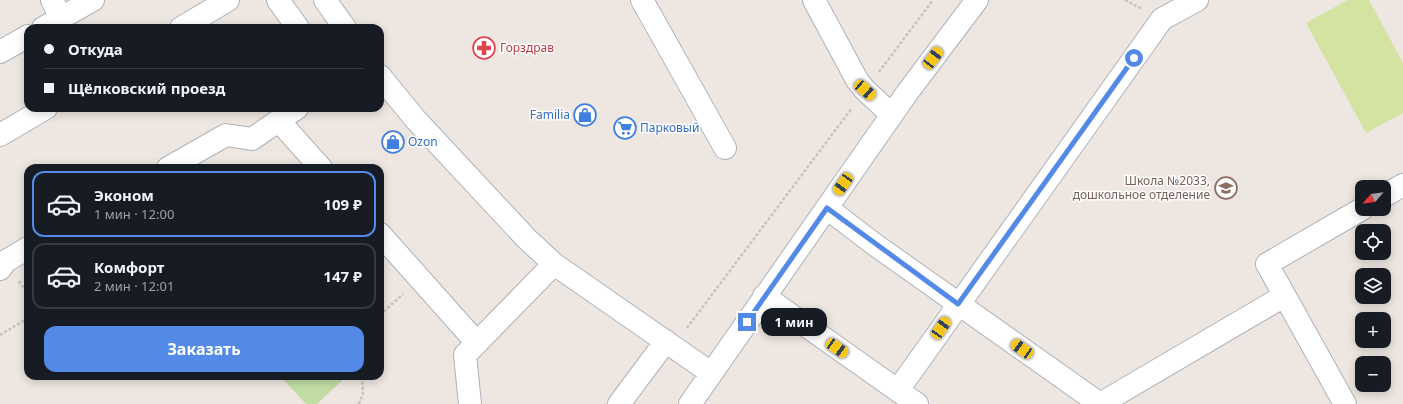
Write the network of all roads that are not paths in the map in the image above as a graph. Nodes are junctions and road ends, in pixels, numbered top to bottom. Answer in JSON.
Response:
{"nodes":[{"id":1,"x":92,"y":0,"type":"edge"},
{"id":2,"x":228,"y":0,"type":"edge"},
{"id":3,"x":278,"y":0,"type":"edge"},
{"id":4,"x":325,"y":0,"type":"edge"},
{"id":5,"x":642,"y":0,"type":"edge"},
{"id":6,"x":814,"y":0,"type":"edge"},
{"id":7,"x":977,"y":0,"type":"edge"},
{"id":8,"x":1197,"y":0,"type":"edge"},
{"id":9,"x":52,"y":15,"type":"edge"},
{"id":10,"x":188,"y":24,"type":"edge"},
{"id":11,"x":295,"y":24,"type":"edge"},
{"id":12,"x":342,"y":24,"type":"edge"},
{"id":13,"x":24,"y":38,"type":"edge"},
{"id":14,"x":0,"y":52,"type":"edge"},
{"id":15,"x":384,"y":81,"type":"edge"},
{"id":16,"x":39,"y":112,"type":"edge"},
{"id":17,"x":292,"y":112,"type":"edge"},
{"id":18,"x":892,"y":115,"type":"junction"},
{"id":19,"x":279,"y":120,"type":"junction"},
{"id":20,"x":0,"y":135,"type":"edge"},
{"id":21,"x":725,"y":148,"type":"dead end"},
{"id":22,"x":175,"y":164,"type":"edge"},
{"id":23,"x":318,"y":164,"type":"edge"},
{"id":24,"x":1403,"y":185,"type":"edge"},
{"id":25,"x":1391,"y":192,"type":"edge"},
{"id":26,"x":827,"y":208,"type":"junction"},
{"id":27,"x":1355,"y":213,"type":"edge"},
{"id":28,"x":384,"y":238,"type":"edge"},
{"id":29,"x":24,"y":250,"type":"edge"},
{"id":30,"x":554,"y":264,"type":"junction"},
{"id":31,"x":0,"y":269,"type":"edge"},
{"id":32,"x":764,"y":296,"type":"junction"},
{"id":33,"x":1284,"y":296,"type":"junction"},
{"id":34,"x":958,"y":304,"type":"junction"},
{"id":35,"x":477,"y":343,"type":"junction"},
{"id":36,"x":670,"y":344,"type":"junction"},
{"id":37,"x":711,"y":373,"type":"junction"},
{"id":38,"x":898,"y":390,"type":"junction"},
{"id":39,"x":470,"y":404,"type":"edge"},
{"id":40,"x":619,"y":404,"type":"edge"},
{"id":41,"x":690,"y":404,"type":"edge"},
{"id":42,"x":917,"y":404,"type":"edge"},
{"id":43,"x":1099,"y":404,"type":"edge"},
{"id":44,"x":1345,"y":404,"type":"edge"}],
"edges":[{"from":1,"to":9,"type":"street"},
{"from":2,"to":10,"type":"street"},
{"from":3,"to":11,"type":"street"},
{"from":4,"to":12,"type":"street"},
{"from":5,"to":21,"type":"street"},
{"from":6,"to":18,"type":"street"},
{"from":7,"to":18,"type":"street"},
{"from":8,"to":34,"type":"street"},
{"from":13,"to":14,"type":"street"},
{"from":15,"to":30,"type":"street"},
{"from":16,"to":20,"type":"street"},
{"from":17,"to":19,"type":"street"},
{"from":18,"to":26,"type":"street"},
{"from":19,"to":22,"type":"street"},
{"from":19,"to":23,"type":"street"},
{"from":24,"to":25,"type":"street"},
{"from":26,"to":32,"type":"street"},
{"from":26,"to":34,"type":"street"},
{"from":27,"to":33,"type":"street"},
{"from":28,"to":35,"type":"street"},
{"from":29,"to":31,"type":"street"},
{"from":30,"to":35,"type":"street"},
{"from":30,"to":36,"type":"street"},
{"from":32,"to":37,"type":"street"},
{"from":32,"to":38,"type":"street"},
{"from":33,"to":43,"type":"street"},
{"from":33,"to":44,"type":"street"},
{"from":34,"to":38,"type":"street"},
{"from":34,"to":43,"type":"street"},
{"from":35,"to":39,"type":"street"},
{"from":36,"to":37,"type":"street"},
{"from":36,"to":40,"type":"street"},
{"from":37,"to":41,"type":"street"},
{"from":38,"to":42,"type":"street"}]}
